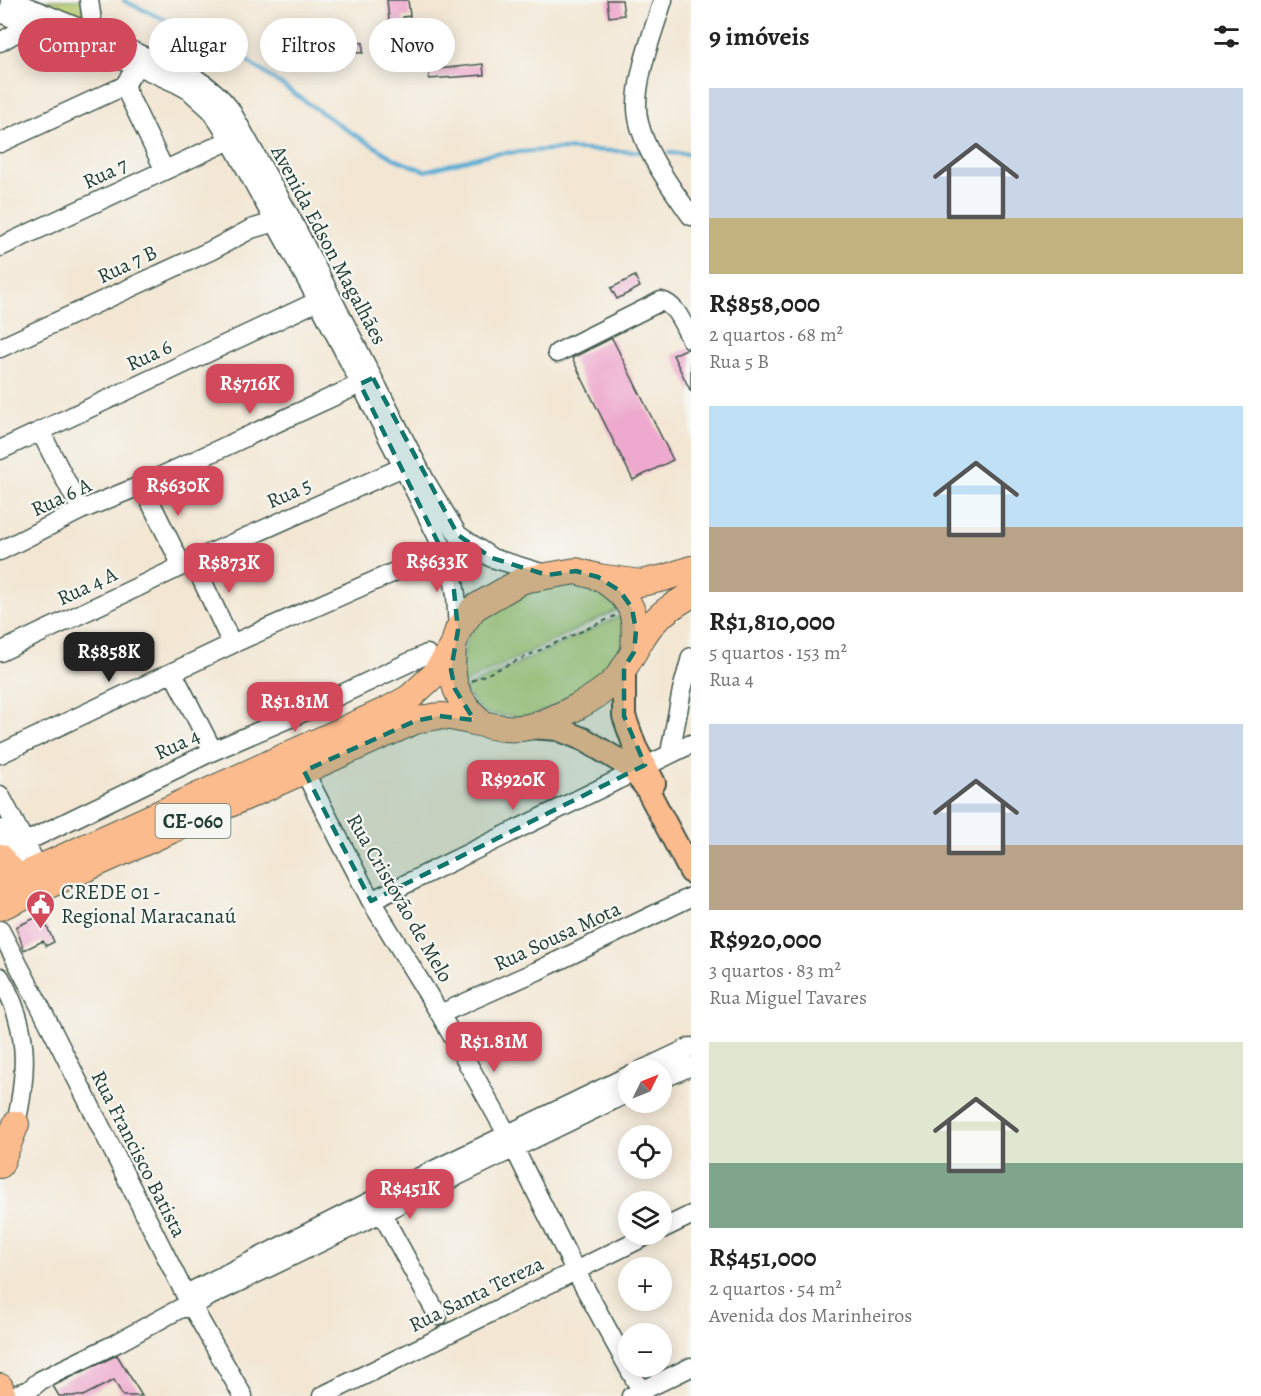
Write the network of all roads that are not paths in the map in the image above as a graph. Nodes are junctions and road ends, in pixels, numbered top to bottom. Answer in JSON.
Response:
{"nodes":[{"id":1,"x":10,"y":0,"type":"edge"},
{"id":2,"x":89,"y":0,"type":"edge"},
{"id":3,"x":663,"y":0,"type":"edge"},
{"id":4,"x":0,"y":13,"type":"edge"},
{"id":5,"x":27,"y":16,"type":"junction"},
{"id":6,"x":31,"y":18,"type":"edge"},
{"id":7,"x":35,"y":18,"type":"edge"},
{"id":8,"x":92,"y":18,"type":"edge"},
{"id":9,"x":0,"y":42,"type":"edge"},
{"id":10,"x":137,"y":59,"type":"edge"},
{"id":11,"x":137,"y":60,"type":"edge"},
{"id":12,"x":141,"y":61,"type":"junction"},
{"id":13,"x":123,"y":86,"type":"junction"},
{"id":14,"x":230,"y":140,"type":"junction"},
{"id":15,"x":0,"y":143,"type":"edge"},
{"id":16,"x":164,"y":169,"type":"junction"},
{"id":17,"x":691,"y":216,"type":"edge"},
{"id":18,"x":282,"y":220,"type":"junction"},
{"id":19,"x":0,"y":247,"type":"edge"},
{"id":20,"x":318,"y":301,"type":"junction"},
{"id":21,"x":691,"y":339,"type":"edge"},
{"id":22,"x":0,"y":348,"type":"edge"},
{"id":23,"x":557,"y":353,"type":"dead end"},
{"id":24,"x":366,"y":381,"type":"junction"},
{"id":25,"x":40,"y":431,"type":"junction"},
{"id":26,"x":0,"y":450,"type":"edge"},
{"id":27,"x":404,"y":466,"type":"junction"},
{"id":28,"x":142,"y":485,"type":"junction"},
{"id":29,"x":81,"y":510,"type":"junction"},
{"id":30,"x":444,"y":550,"type":"junction"},
{"id":31,"x":0,"y":551,"type":"edge"},
{"id":32,"x":187,"y":563,"type":"junction"},
{"id":33,"x":691,"y":569,"type":"edge"},
{"id":34,"x":547,"y":575,"type":"junction"},
{"id":35,"x":598,"y":577,"type":"junction"},
{"id":36,"x":691,"y":595,"type":"edge"},
{"id":37,"x":455,"y":638,"type":"junction"},
{"id":38,"x":232,"y":644,"type":"junction"},
{"id":39,"x":0,"y":652,"type":"edge"},
{"id":40,"x":427,"y":654,"type":"dead end"},
{"id":41,"x":691,"y":657,"type":"edge"},
{"id":42,"x":629,"y":660,"type":"junction"},
{"id":43,"x":173,"y":673,"type":"junction"},
{"id":44,"x":687,"y":689,"type":"edge"},
{"id":45,"x":306,"y":711,"type":"junction"},
{"id":46,"x":482,"y":723,"type":"junction"},
{"id":47,"x":528,"y":727,"type":"junction"},
{"id":48,"x":318,"y":740,"type":"junction"},
{"id":49,"x":691,"y":744,"type":"edge"},
{"id":50,"x":213,"y":751,"type":"junction"},
{"id":51,"x":670,"y":753,"type":"junction"},
{"id":52,"x":0,"y":754,"type":"edge"},
{"id":53,"x":639,"y":768,"type":"junction"},
{"id":54,"x":304,"y":771,"type":"junction"},
{"id":55,"x":0,"y":795,"type":"edge"},
{"id":56,"x":0,"y":829,"type":"edge"},
{"id":57,"x":12,"y":849,"type":"edge"},
{"id":58,"x":691,"y":850,"type":"edge"},
{"id":59,"x":691,"y":872,"type":"edge"},
{"id":60,"x":49,"y":875,"type":"junction"},
{"id":61,"x":13,"y":880,"type":"edge"},
{"id":62,"x":691,"y":897,"type":"edge"},
{"id":63,"x":371,"y":901,"type":"junction"},
{"id":64,"x":0,"y":907,"type":"edge"},
{"id":65,"x":0,"y":917,"type":"edge"},
{"id":66,"x":0,"y":930,"type":"edge"},
{"id":67,"x":0,"y":978,"type":"edge"},
{"id":68,"x":440,"y":1014,"type":"junction"},
{"id":69,"x":691,"y":1047,"type":"edge"},
{"id":70,"x":665,"y":1059,"type":"edge"},
{"id":71,"x":691,"y":1066,"type":"edge"},
{"id":72,"x":672,"y":1075,"type":"edge"},
{"id":73,"x":618,"y":1084,"type":"edge"},
{"id":74,"x":618,"y":1095,"type":"edge"},
{"id":75,"x":602,"y":1097,"type":"junction"},
{"id":76,"x":16,"y":1124,"type":"joint"},
{"id":77,"x":510,"y":1141,"type":"junction"},
{"id":78,"x":0,"y":1165,"type":"edge"},
{"id":79,"x":409,"y":1191,"type":"junction"},
{"id":80,"x":382,"y":1214,"type":"junction"},
{"id":81,"x":691,"y":1215,"type":"edge"},
{"id":82,"x":672,"y":1224,"type":"edge"},
{"id":83,"x":627,"y":1245,"type":"edge"},
{"id":84,"x":575,"y":1270,"type":"junction"},
{"id":85,"x":186,"y":1303,"type":"junction"},
{"id":86,"x":438,"y":1316,"type":"dead end"},
{"id":87,"x":691,"y":1367,"type":"edge"},
{"id":88,"x":0,"y":1387,"type":"edge"},
{"id":89,"x":24,"y":1394,"type":"edge"},
{"id":90,"x":639,"y":1394,"type":"edge"},
{"id":91,"x":2,"y":1395,"type":"edge"},
{"id":92,"x":243,"y":1396,"type":"edge"},
{"id":93,"x":321,"y":1396,"type":"edge"}],
"edges":[{"from":1,"to":5,"type":"street","name":"Avenida Edson Magalhães"},
{"from":2,"to":8,"type":"street"},
{"from":3,"to":17,"type":"street"},
{"from":4,"to":5,"type":"street","name":"Avenida Edson Magalhães"},
{"from":5,"to":6,"type":"street","name":"Avenida Edson Magalhães"},
{"from":5,"to":7,"type":"street","name":"Avenida Edson Magalhães"},
{"from":5,"to":9,"type":"street"},
{"from":10,"to":12,"type":"street","name":"Avenida Edson Magalhães"},
{"from":11,"to":12,"type":"street","name":"Avenida Edson Magalhães"},
{"from":12,"to":13,"type":"street"},
{"from":12,"to":14,"type":"street","name":"Avenida Edson Magalhães"},
{"from":12,"to":18,"type":"street","name":"Avenida Edson Magalhães"},
{"from":13,"to":15,"type":"street"},
{"from":13,"to":16,"type":"street"},
{"from":14,"to":16,"type":"street","name":"Rua 7"},
{"from":14,"to":18,"type":"street","name":"Avenida Edson Magalhães"},
{"from":16,"to":19,"type":"street","name":"Rua 7"},
{"from":18,"to":20,"type":"street","name":"Avenida Edson Magalhães"},
{"from":18,"to":22,"type":"street","name":"Rua 7 B"},
{"from":18,"to":24,"type":"street","name":"Avenida Edson Magalhães"},
{"from":20,"to":24,"type":"street","name":"Avenida Edson Magalhães"},
{"from":20,"to":25,"type":"street","name":"Rua 6"},
{"from":21,"to":23,"type":"street"},
{"from":24,"to":27,"type":"street","name":"Avenida Edson Magalhães"},
{"from":24,"to":28,"type":"street","name":"Rua 6 A"},
{"from":24,"to":34,"type":"street","name":"Avenida Edson Magalhães"},
{"from":25,"to":26,"type":"street","name":"Rua 6"},
{"from":25,"to":29,"type":"street"},
{"from":27,"to":30,"type":"street","name":"Avenida Edson Magalhães"},
{"from":27,"to":32,"type":"street","name":"Rua 5"},
{"from":28,"to":29,"type":"street","name":"Rua 6 A"},
{"from":28,"to":32,"type":"street"},
{"from":29,"to":31,"type":"street","name":"Rua 6 A"},
{"from":30,"to":37,"type":"street","name":"Avenida Edson Magalhães"},
{"from":30,"to":38,"type":"street"},
{"from":32,"to":38,"type":"street"},
{"from":32,"to":39,"type":"street","name":"Rua 4 A"},
{"from":33,"to":35,"type":"highway","number":"CE-060"},
{"from":34,"to":35,"type":"highway","number":"CE-060"},
{"from":34,"to":37,"type":"highway","number":"CE-060"},
{"from":35,"to":42,"type":"highway"},
{"from":36,"to":42,"type":"highway","number":"CE-060"},
{"from":37,"to":46,"type":"highway"},
{"from":37,"to":48,"type":"highway","number":"CE-060"},
{"from":38,"to":43,"type":"street"},
{"from":40,"to":45,"type":"street","name":"Rua 4"},
{"from":41,"to":44,"type":"street"},
{"from":42,"to":47,"type":"highway","number":"CE-060"},
{"from":42,"to":53,"type":"main road"},
{"from":43,"to":50,"type":"street"},
{"from":43,"to":52,"type":"street"},
{"from":44,"to":51,"type":"street"},
{"from":45,"to":48,"type":"street"},
{"from":45,"to":50,"type":"street","name":"Rua 4"},
{"from":46,"to":47,"type":"highway","number":"CE-060"},
{"from":46,"to":54,"type":"highway","number":"CE-060"},
{"from":47,"to":53,"type":"main road"},
{"from":48,"to":60,"type":"highway","number":"CE-060"},
{"from":49,"to":51,"type":"street"},
{"from":50,"to":57,"type":"street","name":"Rua 4"},
{"from":51,"to":53,"type":"street"},
{"from":53,"to":58,"type":"main road"},
{"from":53,"to":59,"type":"main road"},
{"from":53,"to":63,"type":"street"},
{"from":54,"to":60,"type":"highway","number":"CE-060"},
{"from":54,"to":63,"type":"street","name":"Rua Cristóvão de Melo"},
{"from":55,"to":57,"type":"street"},
{"from":56,"to":57,"type":"street"},
{"from":57,"to":60,"type":"street"},
{"from":57,"to":61,"type":"highway"},
{"from":60,"to":61,"type":"highway","number":"CE-060"},
{"from":60,"to":64,"type":"highway","number":"CE-060"},
{"from":60,"to":65,"type":"street"},
{"from":62,"to":68,"type":"street","name":"Rua Sousa Mota"},
{"from":63,"to":68,"type":"street","name":"Rua Cristóvão de Melo"},
{"from":66,"to":85,"type":"street","name":"Rua Francisco Batista"},
{"from":67,"to":76,"type":"street"},
{"from":68,"to":77,"type":"street","name":"Rua Cristóvão de Melo"},
{"from":69,"to":70,"type":"street"},
{"from":71,"to":72,"type":"street"},
{"from":73,"to":75,"type":"street"},
{"from":74,"to":75,"type":"street"},
{"from":75,"to":77,"type":"street"},
{"from":76,"to":78,"type":"highway"},
{"from":77,"to":79,"type":"street"},
{"from":77,"to":84,"type":"street","name":"Rua Cristóvão de Melo"},
{"from":79,"to":80,"type":"street"},
{"from":79,"to":85,"type":"street"},
{"from":80,"to":85,"type":"street"},
{"from":80,"to":86,"type":"street"},
{"from":81,"to":82,"type":"street"},
{"from":83,"to":84,"type":"street","name":"Rua Santa Tereza"},
{"from":84,"to":90,"type":"street","name":"Rua Cristóvão de Melo"},
{"from":84,"to":93,"type":"street","name":"Rua Santa Tereza"},
{"from":85,"to":89,"type":"street"},
{"from":85,"to":92,"type":"street","name":"Rua Francisco Batista"},
{"from":87,"to":90,"type":"street"},
{"from":88,"to":91,"type":"highway"}]}
